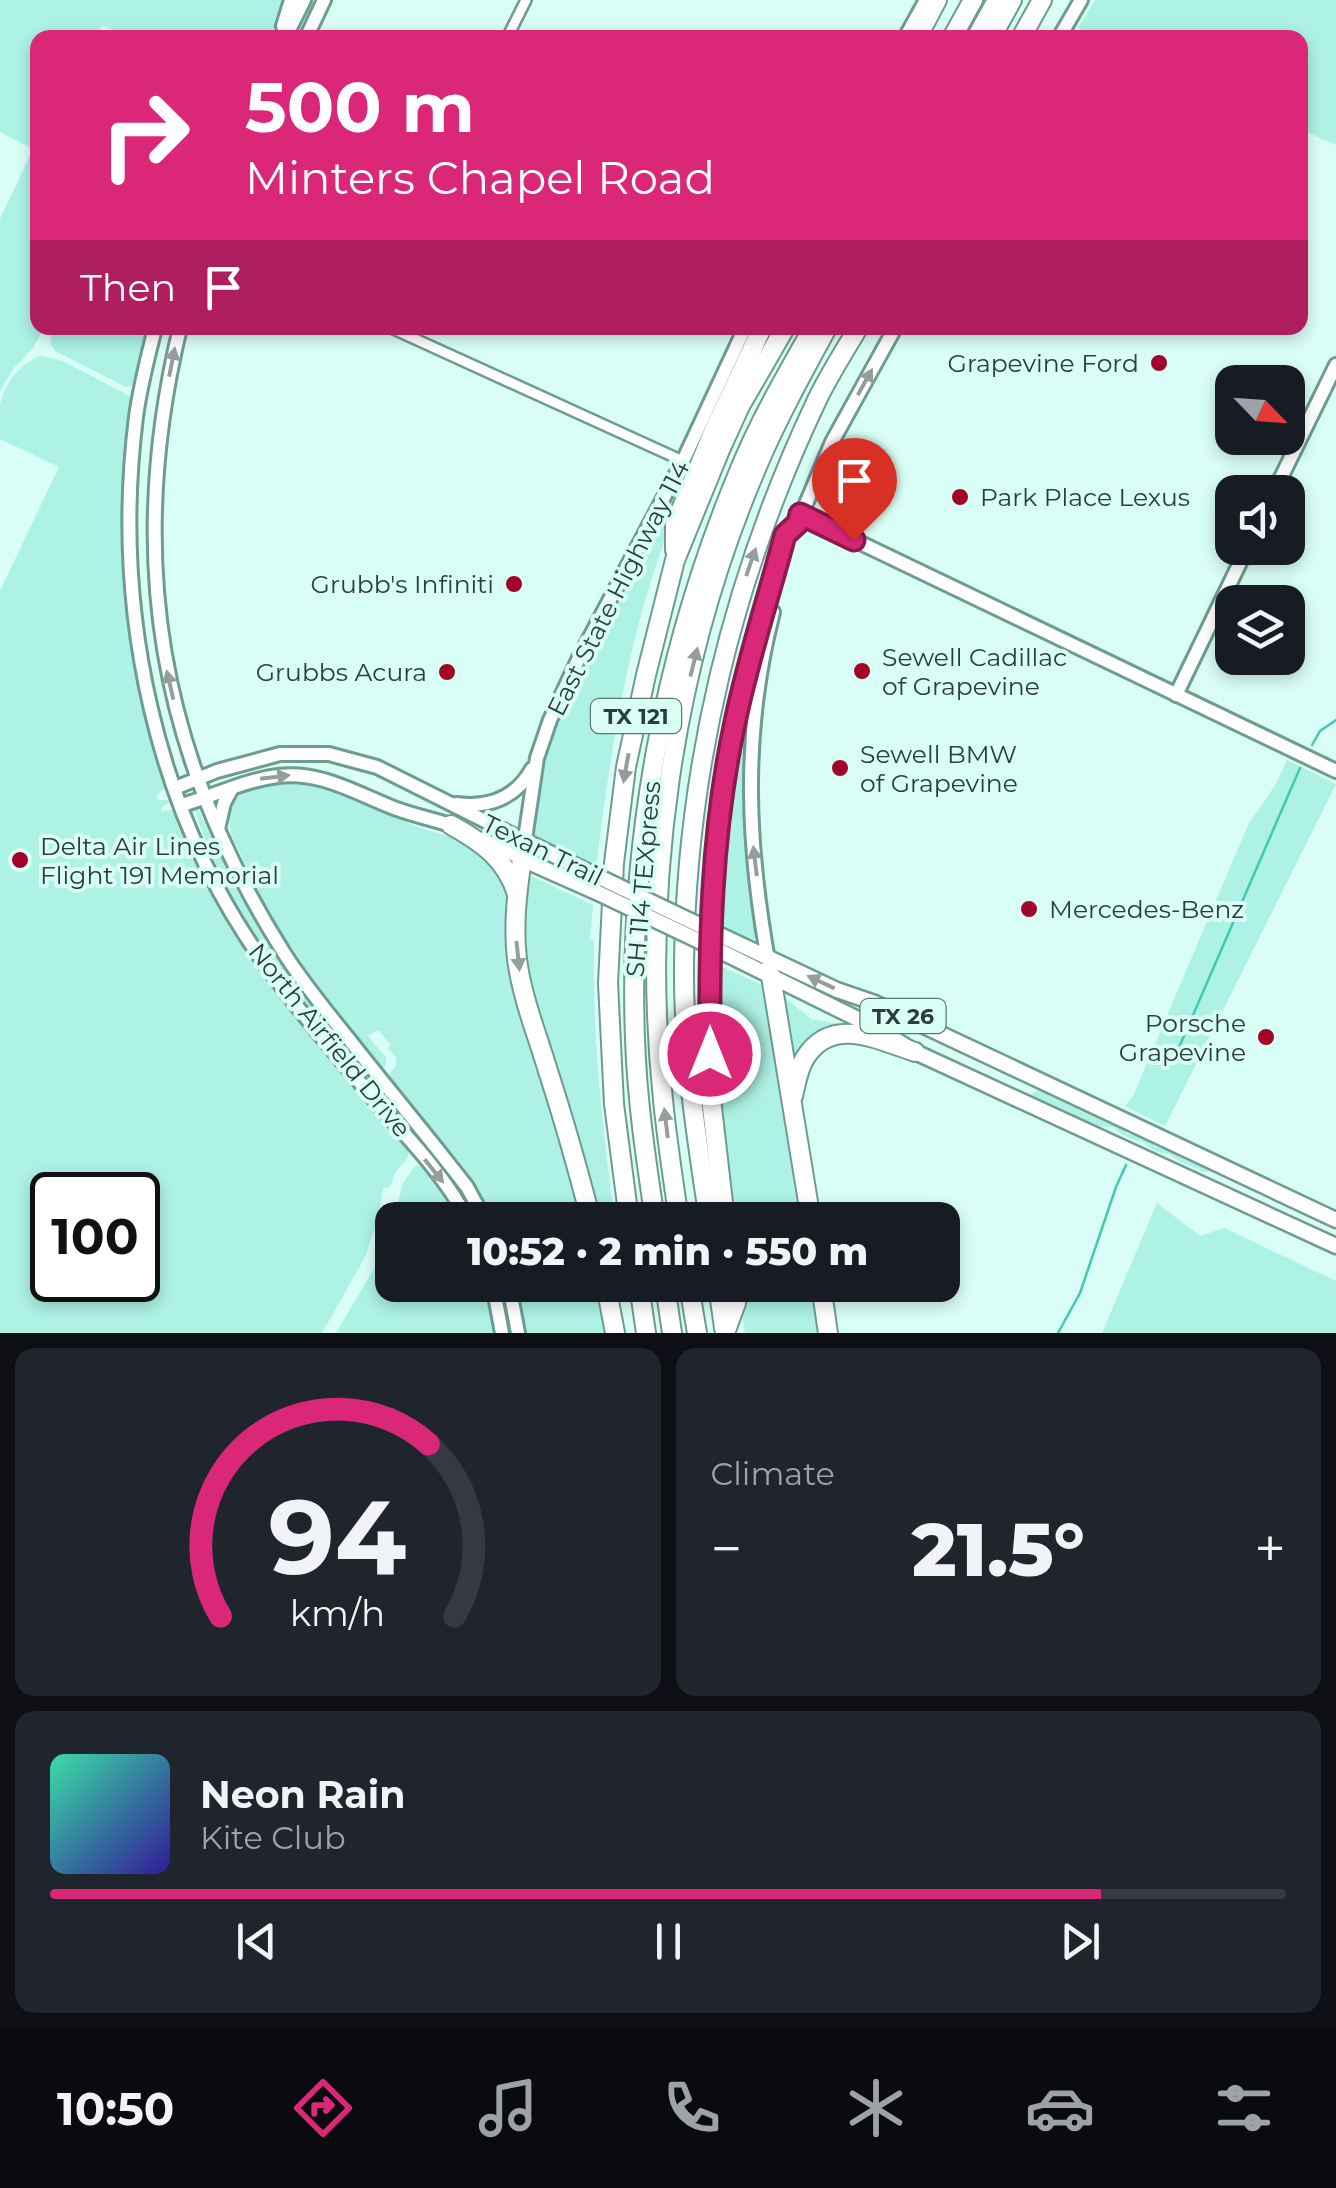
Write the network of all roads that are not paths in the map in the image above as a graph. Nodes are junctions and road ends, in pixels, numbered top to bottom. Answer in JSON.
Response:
{"nodes":[{"id":1,"x":291,"y":0,"type":"edge"},
{"id":2,"x":304,"y":0,"type":"edge"},
{"id":3,"x":324,"y":0,"type":"edge"},
{"id":4,"x":526,"y":0,"type":"edge"},
{"id":5,"x":926,"y":0,"type":"edge"},
{"id":6,"x":937,"y":0,"type":"edge"},
{"id":7,"x":973,"y":0,"type":"edge"},
{"id":8,"x":997,"y":0,"type":"edge"},
{"id":9,"x":1012,"y":0,"type":"edge"},
{"id":10,"x":1042,"y":0,"type":"edge"},
{"id":11,"x":1080,"y":0,"type":"edge"},
{"id":12,"x":284,"y":30,"type":"edge"},
{"id":13,"x":287,"y":30,"type":"edge"},
{"id":14,"x":310,"y":30,"type":"edge"},
{"id":15,"x":511,"y":30,"type":"edge"},
{"id":16,"x":909,"y":30,"type":"edge"},
{"id":17,"x":922,"y":30,"type":"edge"},
{"id":18,"x":956,"y":30,"type":"edge"},
{"id":19,"x":980,"y":30,"type":"edge"},
{"id":20,"x":995,"y":30,"type":"edge"},
{"id":21,"x":1025,"y":30,"type":"edge"},
{"id":22,"x":1063,"y":30,"type":"edge"},
{"id":23,"x":153,"y":335,"type":"edge"},
{"id":24,"x":178,"y":335,"type":"edge"},
{"id":25,"x":406,"y":335,"type":"edge"},
{"id":26,"x":742,"y":335,"type":"edge"},
{"id":27,"x":759,"y":335,"type":"edge"},
{"id":28,"x":781,"y":335,"type":"edge"},
{"id":29,"x":809,"y":335,"type":"edge"},
{"id":30,"x":823,"y":335,"type":"edge"},
{"id":31,"x":854,"y":335,"type":"edge"},
{"id":32,"x":891,"y":335,"type":"edge"},
{"id":33,"x":1336,"y":365,"type":"edge"},
{"id":34,"x":140,"y":396,"type":"junction"},
{"id":35,"x":166,"y":398,"type":"junction"},
{"id":36,"x":683,"y":461,"type":"junction"},
{"id":37,"x":1282,"y":475,"type":"edge"},
{"id":38,"x":799,"y":519,"type":"junction"},
{"id":39,"x":675,"y":560,"type":"junction"},
{"id":40,"x":1240,"y":565,"type":"edge"},
{"id":41,"x":1176,"y":695,"type":"junction"},
{"id":42,"x":537,"y":758,"type":"junction"},
{"id":43,"x":352,"y":759,"type":"junction"},
{"id":44,"x":1336,"y":771,"type":"edge"},
{"id":45,"x":196,"y":778,"type":"junction"},
{"id":46,"x":344,"y":786,"type":"junction"},
{"id":47,"x":174,"y":788,"type":"junction"},
{"id":48,"x":232,"y":788,"type":"junction"},
{"id":49,"x":204,"y":798,"type":"junction"},
{"id":50,"x":446,"y":803,"type":"junction"},
{"id":51,"x":182,"y":805,"type":"junction"},
{"id":52,"x":450,"y":825,"type":"junction"},
{"id":53,"x":217,"y":831,"type":"junction"},
{"id":54,"x":524,"y":850,"type":"junction"},
{"id":55,"x":517,"y":894,"type":"junction"},
{"id":56,"x":769,"y":967,"type":"junction"},
{"id":57,"x":915,"y":1052,"type":"junction"},
{"id":58,"x":1037,"y":1080,"type":"junction"},
{"id":59,"x":1012,"y":1096,"type":"junction"},
{"id":60,"x":791,"y":1102,"type":"junction"},
{"id":61,"x":1221,"y":1166,"type":"junction"},
{"id":62,"x":1198,"y":1182,"type":"junction"},
{"id":63,"x":456,"y":1202,"type":"edge"},
{"id":64,"x":476,"y":1202,"type":"edge"},
{"id":65,"x":586,"y":1202,"type":"edge"},
{"id":66,"x":626,"y":1202,"type":"edge"},
{"id":67,"x":653,"y":1202,"type":"edge"},
{"id":68,"x":676,"y":1202,"type":"edge"},
{"id":69,"x":705,"y":1202,"type":"edge"},
{"id":70,"x":723,"y":1202,"type":"edge"},
{"id":71,"x":808,"y":1202,"type":"edge"},
{"id":72,"x":1336,"y":1220,"type":"edge"},
{"id":73,"x":1335,"y":1244,"type":"edge"},
{"id":74,"x":496,"y":1302,"type":"edge"},
{"id":75,"x":512,"y":1302,"type":"edge"},
{"id":76,"x":609,"y":1302,"type":"edge"},
{"id":77,"x":641,"y":1302,"type":"edge"},
{"id":78,"x":667,"y":1302,"type":"edge"},
{"id":79,"x":691,"y":1302,"type":"edge"},
{"id":80,"x":720,"y":1302,"type":"edge"},
{"id":81,"x":736,"y":1302,"type":"edge"},
{"id":82,"x":823,"y":1302,"type":"edge"},
{"id":83,"x":502,"y":1333,"type":"edge"},
{"id":84,"x":518,"y":1333,"type":"edge"},
{"id":85,"x":615,"y":1333,"type":"edge"},
{"id":86,"x":646,"y":1333,"type":"edge"},
{"id":87,"x":672,"y":1333,"type":"edge"},
{"id":88,"x":696,"y":1333,"type":"edge"},
{"id":89,"x":725,"y":1333,"type":"edge"},
{"id":90,"x":828,"y":1333,"type":"edge"}],
"edges":[{"from":1,"to":12,"type":"main road"},
{"from":2,"to":13,"type":"main road"},
{"from":3,"to":14,"type":"main road"},
{"from":4,"to":15,"type":"street"},
{"from":5,"to":16,"type":"main road"},
{"from":6,"to":17,"type":"highway"},
{"from":7,"to":18,"type":"highway"},
{"from":8,"to":19,"type":"highway"},
{"from":9,"to":20,"type":"highway"},
{"from":10,"to":21,"type":"highway"},
{"from":11,"to":22,"type":"main road"},
{"from":23,"to":34,"type":"main road","name":"North Airfield Drive"},
{"from":35,"to":24,"type":"main road","name":"North Airfield Drive","one_way":true},
{"from":25,"to":36,"type":"street"},
{"from":26,"to":36,"type":"main road","name":"East State Highway 114"},
{"from":27,"to":39,"type":"highway"},
{"from":28,"to":39,"type":"highway","number":"TX 121"},
{"from":29,"to":67,"type":"highway","name":"SH 114 TEXpress"},
{"from":68,"to":30,"type":"highway","name":"SH 114 TEXpress","one_way":true},
{"from":69,"to":31,"type":"highway","number":"TX 121","one_way":true},
{"from":38,"to":32,"type":"main road","one_way":true},
{"from":33,"to":37,"type":"main road"},
{"from":34,"to":35,"type":"main road"},
{"from":34,"to":47,"type":"main road","name":"North Airfield Drive"},
{"from":45,"to":35,"type":"main road","name":"North Airfield Drive","one_way":true},
{"from":36,"to":42,"type":"main road","name":"East State Highway 114"},
{"from":38,"to":41,"type":"main road"},
{"from":56,"to":38,"type":"main road","one_way":true},
{"from":38,"to":70,"type":"highway"},
{"from":39,"to":66,"type":"highway","number":"TX 121","one_way":true},
{"from":40,"to":41,"type":"main road"},
{"from":41,"to":44,"type":"main road"},
{"from":42,"to":50,"type":"main road"},
{"from":42,"to":54,"type":"main road","name":"East State Highway 114"},
{"from":43,"to":45,"type":"main road","name":"Texan Trail"},
{"from":43,"to":46,"type":"main road"},
{"from":43,"to":50,"type":"main road","name":"Texan Trail"},
{"from":45,"to":47,"type":"main road","name":"Texan Trail"},
{"from":45,"to":49,"type":"main road","name":"North Airfield Drive"},
{"from":48,"to":46,"type":"main road","name":"Texan Trail","one_way":true},
{"from":46,"to":52,"type":"main road","name":"Texan Trail"},
{"from":47,"to":51,"type":"main road","name":"North Airfield Drive"},
{"from":48,"to":49,"type":"main road","name":"Texan Trail"},
{"from":48,"to":53,"type":"main road"},
{"from":49,"to":51,"type":"main road","name":"Texan Trail"},
{"from":49,"to":53,"type":"main road","name":"North Airfield Drive"},
{"from":50,"to":54,"type":"main road","name":"Texan Trail"},
{"from":51,"to":63,"type":"main road","name":"North Airfield Drive","one_way":true},
{"from":52,"to":54,"type":"main road","name":"Texan Trail"},
{"from":52,"to":55,"type":"highway"},
{"from":53,"to":64,"type":"main road","name":"North Airfield Drive"},
{"from":54,"to":55,"type":"highway"},
{"from":54,"to":56,"type":"main road","name":"Texan Trail","number":"TX 26","bridge":true},
{"from":54,"to":56,"type":"main road","name":"Texan Trail","bridge":true},
{"from":55,"to":65,"type":"highway","one_way":true},
{"from":56,"to":57,"type":"main road","name":"Texan Trail","number":"TX 26"},
{"from":58,"to":56,"type":"main road","name":"Texan Trail","number":"TX 26","one_way":true},
{"from":56,"to":60,"type":"highway"},
{"from":57,"to":59,"type":"main road","name":"Texan Trail","number":"TX 26"},
{"from":57,"to":60,"type":"highway"},
{"from":58,"to":59,"type":"main road"},
{"from":58,"to":61,"type":"main road","name":"Texan Trail","number":"TX 26"},
{"from":59,"to":62,"type":"main road","name":"Texan Trail","number":"TX 26"},
{"from":60,"to":71,"type":"highway"},
{"from":61,"to":62,"type":"main road"},
{"from":61,"to":72,"type":"main road","name":"Texan Trail","number":"TX 26"},
{"from":62,"to":73,"type":"main road","name":"Texan Trail","number":"TX 26"},
{"from":74,"to":83,"type":"main road"},
{"from":75,"to":84,"type":"main road"},
{"from":76,"to":85,"type":"highway"},
{"from":77,"to":86,"type":"highway"},
{"from":78,"to":87,"type":"highway"},
{"from":79,"to":88,"type":"highway"},
{"from":80,"to":89,"type":"highway"},
{"from":81,"to":89,"type":"highway"},
{"from":82,"to":90,"type":"highway"}]}
